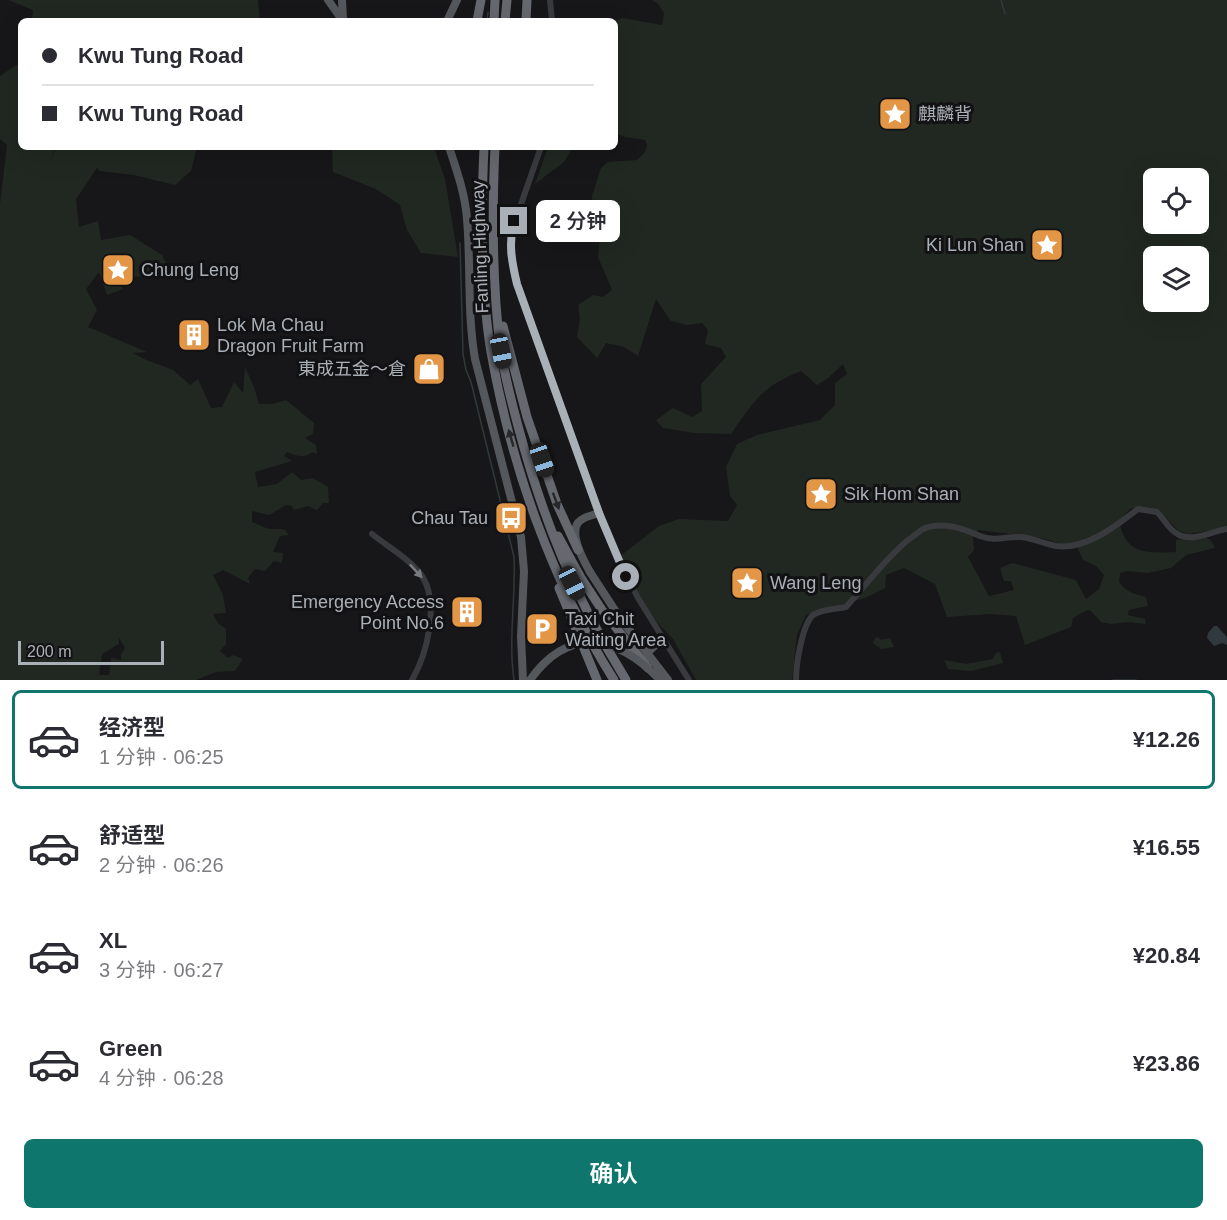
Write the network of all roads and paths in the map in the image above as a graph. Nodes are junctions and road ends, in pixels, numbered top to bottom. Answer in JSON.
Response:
{"nodes":[{"id":1,"x":328,"y":0,"type":"edge"},
{"id":2,"x":342,"y":0,"type":"edge"},
{"id":3,"x":457,"y":0,"type":"edge"},
{"id":4,"x":481,"y":0,"type":"edge"},
{"id":5,"x":495,"y":0,"type":"edge"},
{"id":6,"x":507,"y":0,"type":"edge"},
{"id":7,"x":527,"y":0,"type":"edge"},
{"id":8,"x":550,"y":0,"type":"edge"},
{"id":9,"x":341,"y":18,"type":"edge"},
{"id":10,"x":343,"y":18,"type":"edge"},
{"id":11,"x":448,"y":18,"type":"edge"},
{"id":12,"x":478,"y":18,"type":"edge"},
{"id":13,"x":494,"y":18,"type":"edge"},
{"id":14,"x":505,"y":18,"type":"edge"},
{"id":15,"x":526,"y":18,"type":"edge"},
{"id":16,"x":552,"y":18,"type":"edge"},
{"id":17,"x":450,"y":150,"type":"edge"},
{"id":18,"x":484,"y":150,"type":"edge"},
{"id":19,"x":495,"y":150,"type":"edge"},
{"id":20,"x":539,"y":150,"type":"edge"},
{"id":21,"x":497,"y":310,"type":"junction"},
{"id":22,"x":528,"y":495,"type":"junction"},
{"id":23,"x":541,"y":502,"type":"junction"},
{"id":24,"x":599,"y":513,"type":"junction"},
{"id":25,"x":1227,"y":529,"type":"edge"},
{"id":26,"x":372,"y":534,"type":"dead end"},
{"id":27,"x":578,"y":550,"type":"junction"},
{"id":28,"x":663,"y":638,"type":"junction"},
{"id":29,"x":583,"y":647,"type":"junction"},
{"id":30,"x":649,"y":668,"type":"junction"},
{"id":31,"x":412,"y":680,"type":"edge"},
{"id":32,"x":523,"y":680,"type":"edge"},
{"id":33,"x":530,"y":680,"type":"edge"},
{"id":34,"x":589,"y":680,"type":"edge"},
{"id":35,"x":597,"y":680,"type":"edge"},
{"id":36,"x":614,"y":680,"type":"edge"},
{"id":37,"x":626,"y":680,"type":"edge"},
{"id":38,"x":656,"y":680,"type":"edge"},
{"id":39,"x":660,"y":680,"type":"edge"},
{"id":40,"x":668,"y":680,"type":"edge"},
{"id":41,"x":689,"y":680,"type":"edge"},
{"id":42,"x":796,"y":680,"type":"edge"}],
"edges":[{"from":1,"to":9,"type":"main road"},
{"from":2,"to":10,"type":"main road"},
{"from":3,"to":11,"type":"main road"},
{"from":4,"to":12,"type":"highway"},
{"from":5,"to":13,"type":"highway"},
{"from":6,"to":14,"type":"highway"},
{"from":7,"to":15,"type":"highway"},
{"from":8,"to":16,"type":"street"},
{"from":17,"to":32,"type":"main road"},
{"from":22,"to":18,"type":"highway","name":"Fanling Highway","one_way":true},
{"from":19,"to":21,"type":"highway","name":"Fanling Highway"},
{"from":20,"to":24,"type":"street"},
{"from":21,"to":23,"type":"highway","name":"Fanling Highway"},
{"from":21,"to":27,"type":"highway","one_way":true},
{"from":22,"to":29,"type":"highway"},
{"from":22,"to":36,"type":"highway","name":"Fanling Highway"},
{"from":23,"to":30,"type":"highway"},
{"from":23,"to":37,"type":"highway","name":"Fanling Highway"},
{"from":24,"to":27,"type":"main road"},
{"from":24,"to":28,"type":"street"},
{"from":25,"to":42,"type":"street"},
{"from":26,"to":31,"type":"street","one_way":true},
{"from":27,"to":40,"type":"main road","bridge":true},
{"from":28,"to":30,"type":"main road"},
{"from":28,"to":41,"type":"street"},
{"from":29,"to":34,"type":"highway"},
{"from":29,"to":35,"type":"highway"},
{"from":30,"to":38,"type":"main road"},
{"from":33,"to":39,"type":"main road","bridge":true}]}
